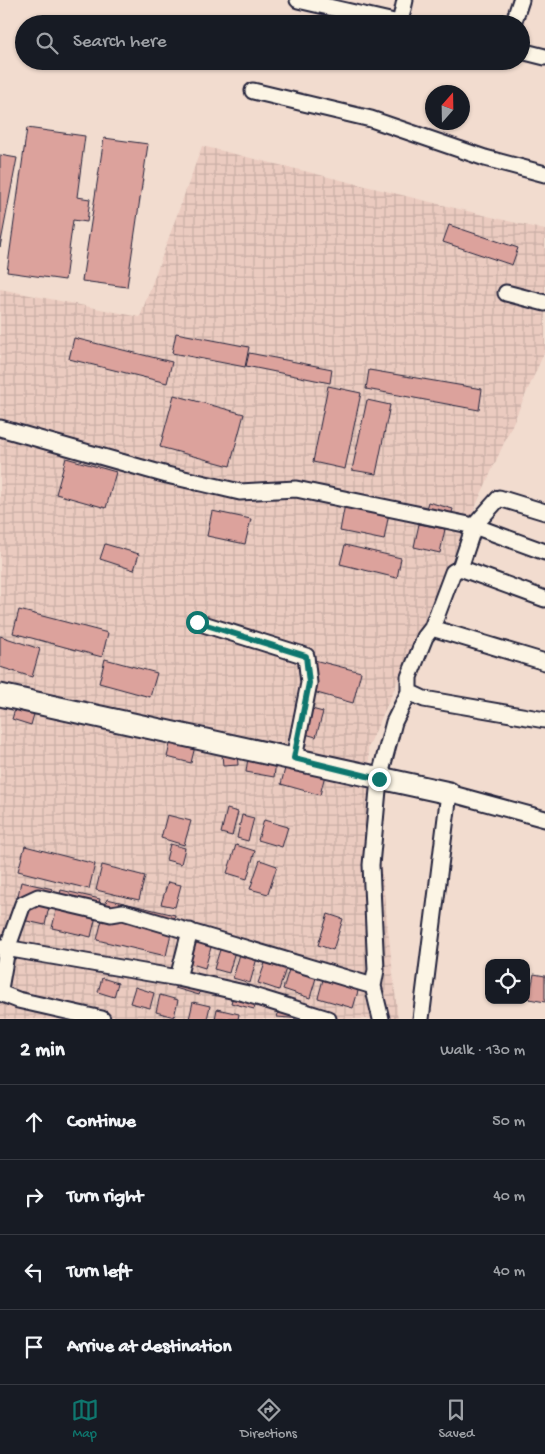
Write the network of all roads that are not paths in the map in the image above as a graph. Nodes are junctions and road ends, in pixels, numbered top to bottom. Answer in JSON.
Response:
{"nodes":[{"id":1,"x":298,"y":0,"type":"edge"},
{"id":2,"x":405,"y":0,"type":"edge"},
{"id":3,"x":521,"y":0,"type":"edge"},
{"id":4,"x":338,"y":4,"type":"edge"},
{"id":5,"x":375,"y":15,"type":"edge"},
{"id":6,"x":403,"y":15,"type":"edge"},
{"id":7,"x":516,"y":15,"type":"edge"},
{"id":8,"x":530,"y":53,"type":"edge"},
{"id":9,"x":545,"y":57,"type":"edge"},
{"id":10,"x":253,"y":91,"type":"dead end"},
{"id":11,"x":545,"y":174,"type":"edge"},
{"id":12,"x":506,"y":293,"type":"dead end"},
{"id":13,"x":545,"y":303,"type":"edge"},
{"id":14,"x":0,"y":428,"type":"edge"},
{"id":15,"x":545,"y":512,"type":"edge"},
{"id":16,"x":474,"y":526,"type":"junction"},
{"id":17,"x":545,"y":552,"type":"edge"},
{"id":18,"x":460,"y":568,"type":"junction"},
{"id":19,"x":545,"y":599,"type":"edge"},
{"id":20,"x":197,"y":622,"type":"dead end"},
{"id":21,"x":432,"y":628,"type":"junction"},
{"id":22,"x":545,"y":662,"type":"edge"},
{"id":23,"x":409,"y":692,"type":"junction"},
{"id":24,"x":0,"y":695,"type":"edge"},
{"id":25,"x":545,"y":720,"type":"edge"},
{"id":26,"x":294,"y":758,"type":"junction"},
{"id":27,"x":379,"y":779,"type":"junction"},
{"id":28,"x":449,"y":793,"type":"junction"},
{"id":29,"x":545,"y":819,"type":"edge"},
{"id":30,"x":190,"y":931,"type":"junction"},
{"id":31,"x":4,"y":948,"type":"edge"},
{"id":32,"x":178,"y":978,"type":"junction"},
{"id":33,"x":373,"y":986,"type":"junction"},
{"id":34,"x":0,"y":989,"type":"edge"},
{"id":35,"x":0,"y":993,"type":"edge"},
{"id":36,"x":102,"y":1019,"type":"edge"},
{"id":37,"x":328,"y":1019,"type":"edge"},
{"id":38,"x":382,"y":1019,"type":"edge"},
{"id":39,"x":421,"y":1019,"type":"edge"}],
"edges":[{"from":1,"to":4,"type":"street"},
{"from":2,"to":6,"type":"street"},
{"from":3,"to":7,"type":"street"},
{"from":4,"to":5,"type":"street"},
{"from":8,"to":9,"type":"street"},
{"from":10,"to":11,"type":"street"},
{"from":12,"to":13,"type":"street"},
{"from":14,"to":16,"type":"street"},
{"from":15,"to":16,"type":"street"},
{"from":16,"to":17,"type":"street"},
{"from":16,"to":18,"type":"street"},
{"from":18,"to":19,"type":"street"},
{"from":18,"to":21,"type":"street"},
{"from":20,"to":26,"type":"street"},
{"from":21,"to":22,"type":"street"},
{"from":21,"to":23,"type":"street"},
{"from":23,"to":25,"type":"street"},
{"from":23,"to":27,"type":"street"},
{"from":24,"to":26,"type":"street"},
{"from":26,"to":27,"type":"street"},
{"from":27,"to":28,"type":"street"},
{"from":27,"to":33,"type":"street"},
{"from":28,"to":29,"type":"street"},
{"from":28,"to":39,"type":"street"},
{"from":30,"to":31,"type":"street"},
{"from":30,"to":32,"type":"street"},
{"from":30,"to":33,"type":"street"},
{"from":31,"to":32,"type":"street"},
{"from":31,"to":34,"type":"street"},
{"from":32,"to":37,"type":"street"},
{"from":33,"to":38,"type":"street"},
{"from":35,"to":36,"type":"street"}]}
